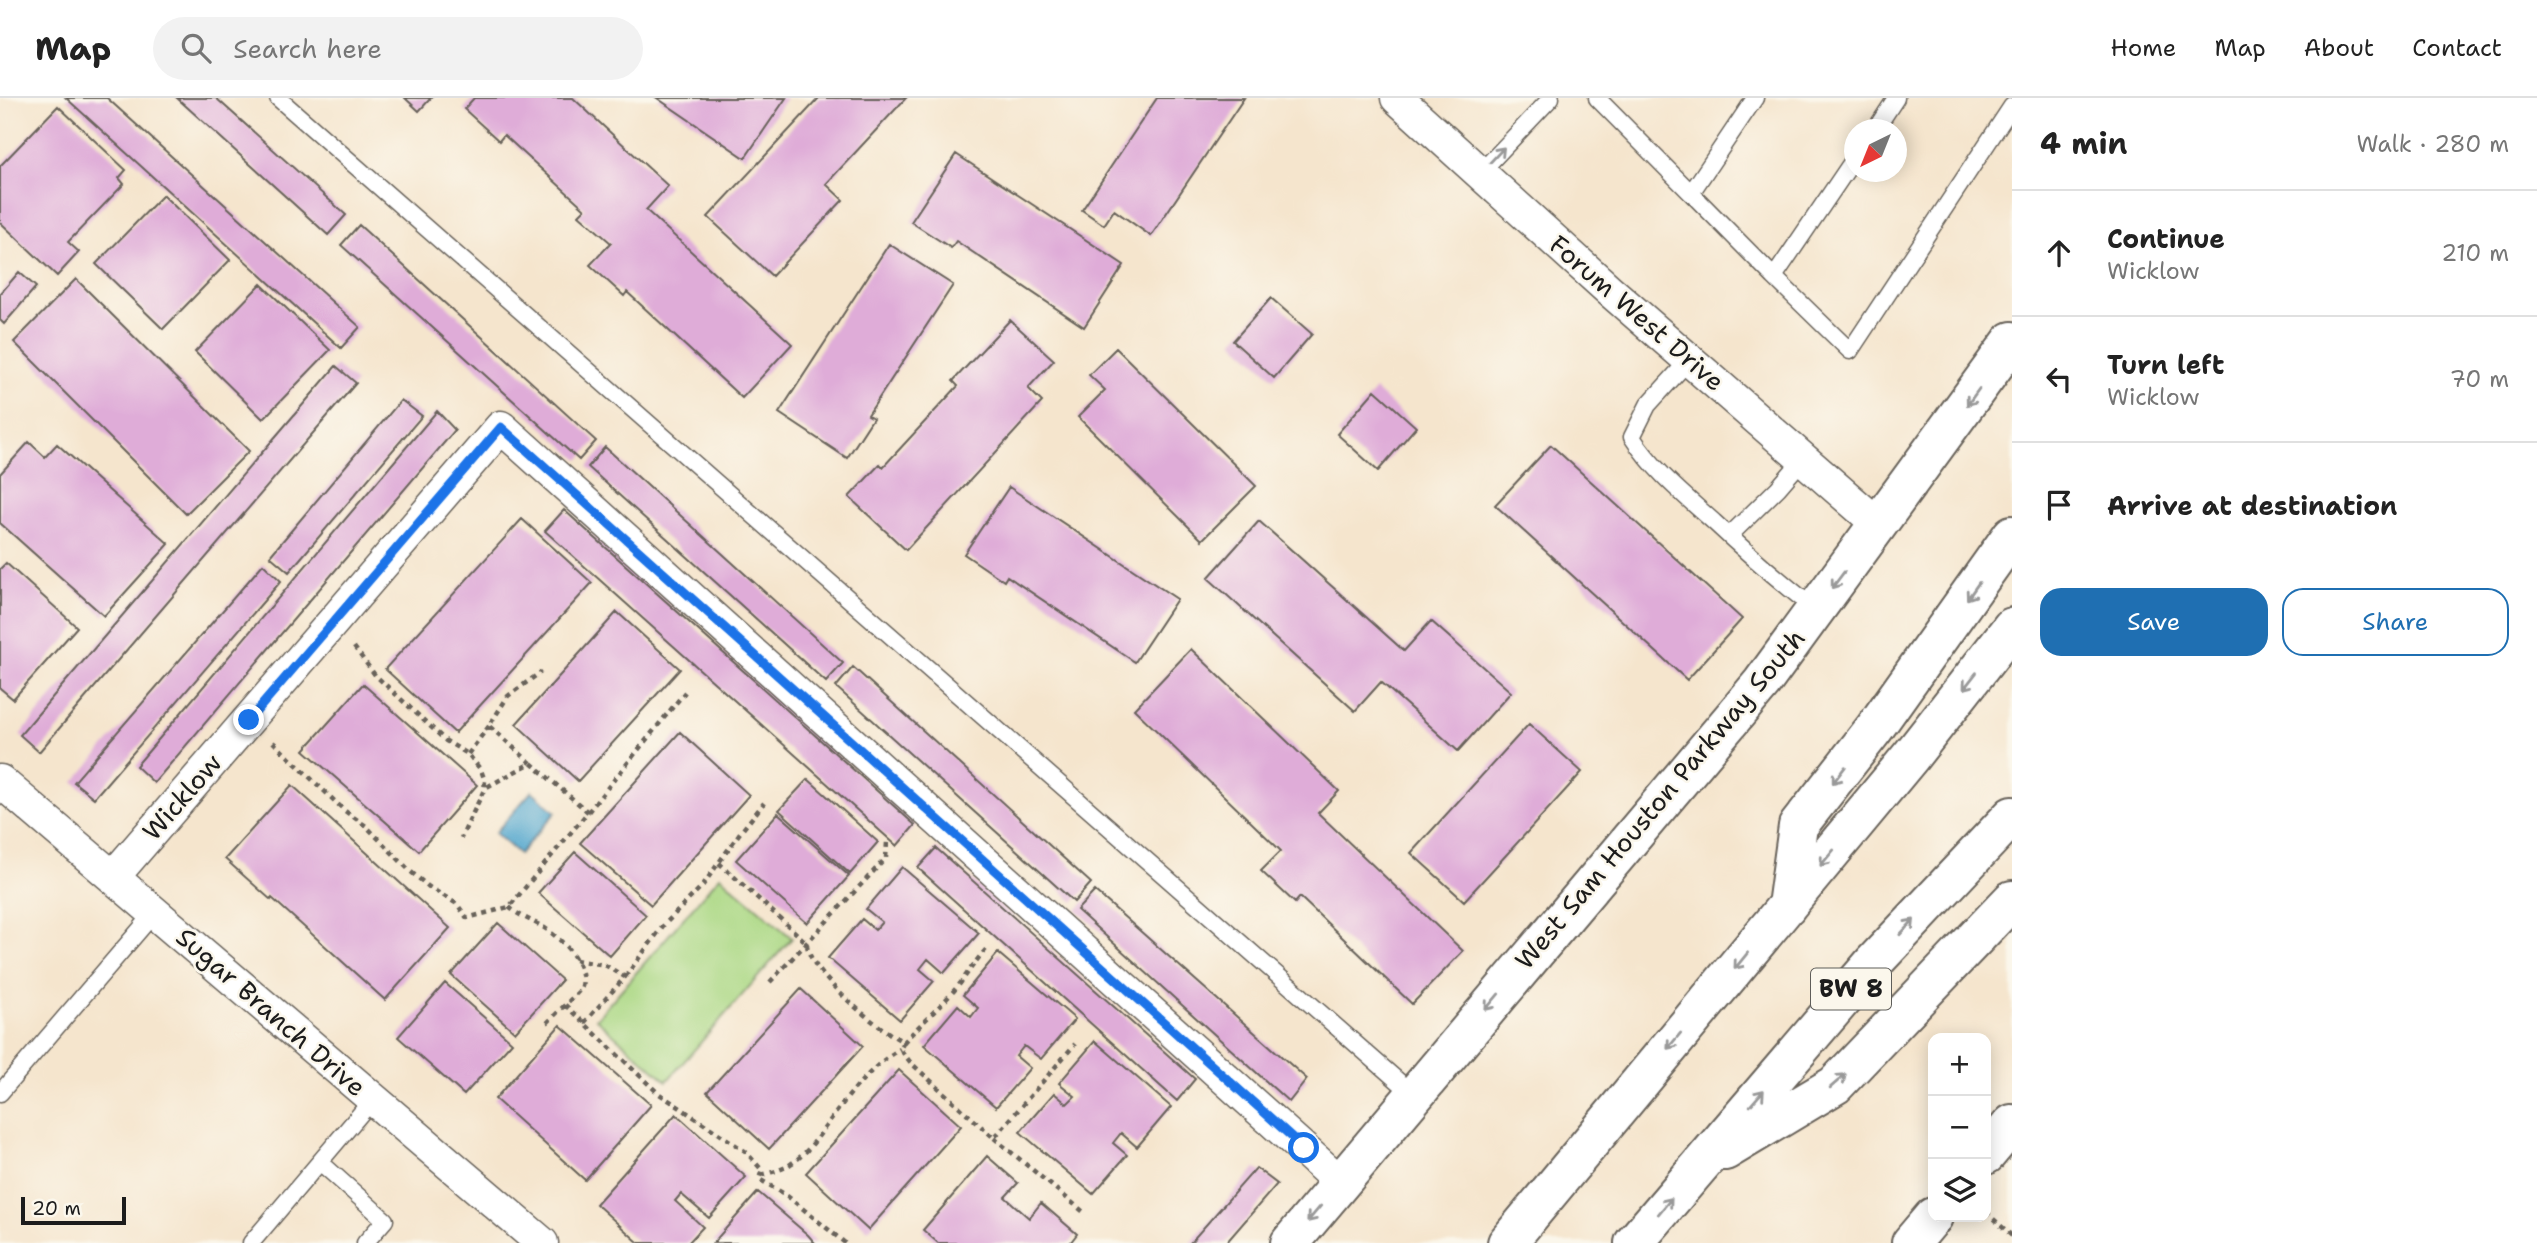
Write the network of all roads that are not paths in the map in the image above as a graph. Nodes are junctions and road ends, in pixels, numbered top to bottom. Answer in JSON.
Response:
{"nodes":[{"id":1,"x":278,"y":98,"type":"edge"},
{"id":2,"x":1397,"y":98,"type":"edge"},
{"id":3,"x":1551,"y":98,"type":"edge"},
{"id":4,"x":1597,"y":98,"type":"edge"},
{"id":5,"x":1755,"y":98,"type":"edge"},
{"id":6,"x":1896,"y":98,"type":"edge"},
{"id":7,"x":2012,"y":106,"type":"edge"},
{"id":8,"x":1882,"y":119,"type":"edge"},
{"id":9,"x":1479,"y":174,"type":"junction"},
{"id":10,"x":1844,"y":174,"type":"edge"},
{"id":11,"x":1691,"y":193,"type":"junction"},
{"id":12,"x":1774,"y":277,"type":"junction"},
{"id":13,"x":2012,"y":341,"type":"edge"},
{"id":14,"x":1689,"y":360,"type":"junction"},
{"id":15,"x":1803,"y":459,"type":"junction"},
{"id":16,"x":1880,"y":525,"type":"junction"},
{"id":17,"x":2012,"y":535,"type":"edge"},
{"id":18,"x":1729,"y":536,"type":"junction"},
{"id":19,"x":1816,"y":610,"type":"junction"},
{"id":20,"x":2012,"y":628,"type":"edge"},
{"id":21,"x":0,"y":781,"type":"edge"},
{"id":22,"x":2012,"y":816,"type":"edge"},
{"id":23,"x":113,"y":877,"type":"junction"},
{"id":24,"x":2012,"y":900,"type":"edge"},
{"id":25,"x":1787,"y":906,"type":"junction"},
{"id":26,"x":155,"y":912,"type":"junction"},
{"id":27,"x":0,"y":1093,"type":"edge"},
{"id":28,"x":1414,"y":1095,"type":"junction"},
{"id":29,"x":373,"y":1099,"type":"junction"},
{"id":30,"x":2012,"y":1124,"type":"edge"},
{"id":31,"x":1991,"y":1149,"type":"edge"},
{"id":32,"x":320,"y":1162,"type":"junction"},
{"id":33,"x":1697,"y":1168,"type":"junction"},
{"id":34,"x":1341,"y":1183,"type":"junction"},
{"id":35,"x":1929,"y":1222,"type":"edge"},
{"id":36,"x":251,"y":1243,"type":"edge"},
{"id":37,"x":365,"y":1243,"type":"edge"},
{"id":38,"x":542,"y":1243,"type":"edge"},
{"id":39,"x":1290,"y":1243,"type":"edge"},
{"id":40,"x":1507,"y":1243,"type":"edge"},
{"id":41,"x":1634,"y":1243,"type":"edge"},
{"id":42,"x":1911,"y":1243,"type":"edge"}],
"edges":[{"from":1,"to":28,"type":"lane"},
{"from":2,"to":9,"type":"street","name":"Forum West Drive"},
{"from":9,"to":3,"type":"lane","one_way":true},
{"from":4,"to":11,"type":"lane"},
{"from":5,"to":11,"type":"lane"},
{"from":6,"to":8,"type":"lane"},
{"from":7,"to":12,"type":"lane"},
{"from":9,"to":14,"type":"street","name":"Forum West Drive"},
{"from":10,"to":12,"type":"lane"},
{"from":11,"to":12,"type":"lane"},
{"from":13,"to":16,"type":"main road","name":"West Sam Houston Parkway South","one_way":true},
{"from":14,"to":15,"type":"street","name":"Forum West Drive"},
{"from":14,"to":18,"type":"lane"},
{"from":15,"to":16,"type":"street","name":"Forum West Drive"},
{"from":15,"to":18,"type":"lane"},
{"from":16,"to":19,"type":"main road","name":"West Sam Houston Parkway South","one_way":true},
{"from":17,"to":25,"type":"main road","one_way":true},
{"from":18,"to":19,"type":"lane"},
{"from":19,"to":28,"type":"main road","name":"West Sam Houston Parkway South","one_way":true},
{"from":20,"to":25,"type":"main road","one_way":true},
{"from":21,"to":23,"type":"street","name":"Sugar Branch Drive"},
{"from":33,"to":22,"type":"main road","number":"BW 8","one_way":true},
{"from":23,"to":26,"type":"street","name":"Sugar Branch Drive"},
{"from":23,"to":34,"type":"street","name":"Wicklow"},
{"from":33,"to":24,"type":"main road","one_way":true},
{"from":25,"to":40,"type":"main road","one_way":true},
{"from":26,"to":27,"type":"lane"},
{"from":26,"to":29,"type":"street","name":"Sugar Branch Drive"},
{"from":28,"to":34,"type":"main road","name":"West Sam Houston Parkway South"},
{"from":29,"to":32,"type":"lane"},
{"from":29,"to":38,"type":"street","name":"Sugar Branch Drive"},
{"from":30,"to":31,"type":"main road"},
{"from":32,"to":36,"type":"lane"},
{"from":32,"to":37,"type":"lane"},
{"from":41,"to":33,"type":"main road","number":"BW 8","one_way":true},
{"from":34,"to":39,"type":"main road","name":"West Sam Houston Parkway South","one_way":true},
{"from":35,"to":42,"type":"main road"}]}
